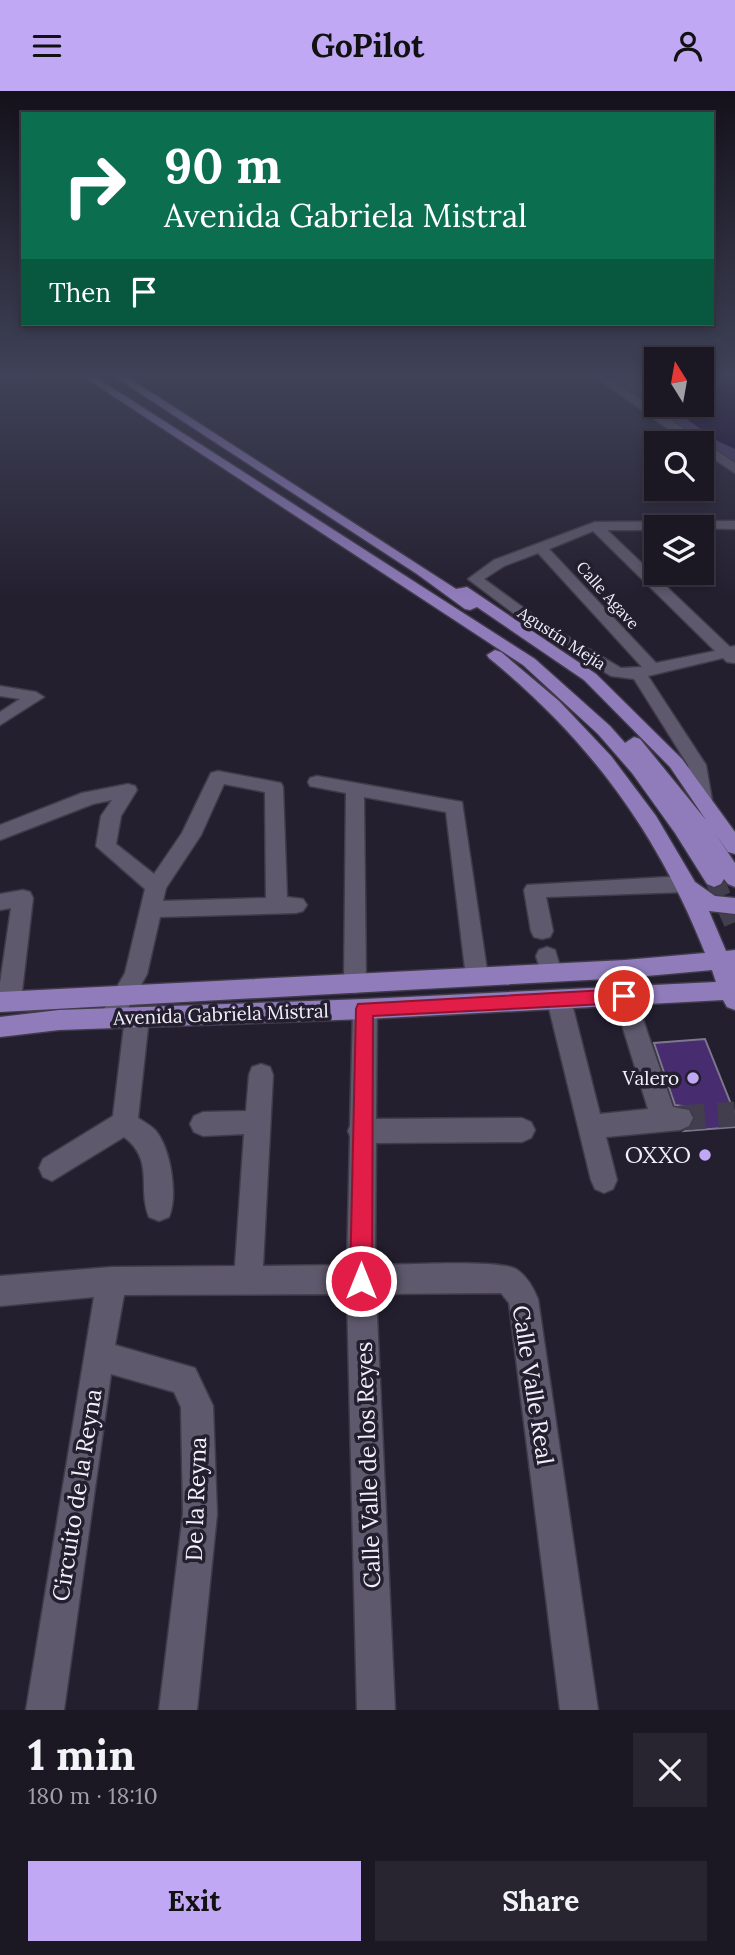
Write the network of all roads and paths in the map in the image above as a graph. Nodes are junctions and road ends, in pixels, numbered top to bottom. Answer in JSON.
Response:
{"nodes":[{"id":1,"x":200,"y":449,"type":"edge"},
{"id":2,"x":231,"y":449,"type":"edge"},
{"id":3,"x":714,"y":455,"type":"edge"},
{"id":4,"x":735,"y":469,"type":"edge"},
{"id":5,"x":735,"y":524,"type":"edge"},
{"id":6,"x":595,"y":526,"type":"junction"},
{"id":7,"x":539,"y":546,"type":"junction"},
{"id":8,"x":422,"y":572,"type":"junction"},
{"id":9,"x":404,"y":580,"type":"junction"},
{"id":10,"x":732,"y":655,"type":"edge"},
{"id":11,"x":645,"y":672,"type":"junction"},
{"id":12,"x":0,"y":691,"type":"edge"},
{"id":13,"x":0,"y":720,"type":"edge"},
{"id":14,"x":317,"y":782,"type":"dead end"},
{"id":15,"x":355,"y":789,"type":"junction"},
{"id":16,"x":703,"y":800,"type":"junction"},
{"id":17,"x":0,"y":834,"type":"edge"},
{"id":18,"x":735,"y":847,"type":"edge"},
{"id":19,"x":714,"y":879,"type":"tunnel mouth"},
{"id":20,"x":735,"y":879,"type":"tunnel mouth"},
{"id":21,"x":687,"y":886,"type":"junction"},
{"id":22,"x":153,"y":898,"type":"junction"},
{"id":23,"x":0,"y":902,"type":"edge"},
{"id":24,"x":735,"y":906,"type":"edge"},
{"id":25,"x":542,"y":931,"type":"dead end"},
{"id":26,"x":726,"y":960,"type":"edge"},
{"id":27,"x":478,"y":977,"type":"junction"},
{"id":28,"x":355,"y":985,"type":"junction"},
{"id":29,"x":127,"y":993,"type":"junction"},
{"id":30,"x":734,"y":994,"type":"edge"},
{"id":31,"x":624,"y":996,"type":"junction"},
{"id":32,"x":559,"y":1000,"type":"junction"},
{"id":33,"x":5,"y":1001,"type":"edge"},
{"id":34,"x":365,"y":1009,"type":"junction"},
{"id":35,"x":111,"y":1018,"type":"junction"},
{"id":36,"x":137,"y":1018,"type":"junction"},
{"id":37,"x":0,"y":1027,"type":"edge"},
{"id":38,"x":261,"y":1075,"type":"dead end"},
{"id":39,"x":258,"y":1122,"type":"junction"},
{"id":40,"x":125,"y":1123,"type":"junction"},
{"id":41,"x":203,"y":1124,"type":"dead end"},
{"id":42,"x":593,"y":1127,"type":"junction"},
{"id":43,"x":522,"y":1130,"type":"dead end"},
{"id":44,"x":361,"y":1131,"type":"junction"},
{"id":45,"x":52,"y":1168,"type":"dead end"},
{"id":46,"x":604,"y":1180,"type":"dead end"},
{"id":47,"x":159,"y":1208,"type":"dead end"},
{"id":48,"x":248,"y":1280,"type":"junction"},
{"id":49,"x":112,"y":1281,"type":"junction"},
{"id":50,"x":361,"y":1281,"type":"junction"},
{"id":51,"x":0,"y":1291,"type":"edge"},
{"id":52,"x":98,"y":1355,"type":"junction"},
{"id":53,"x":45,"y":1710,"type":"edge"},
{"id":54,"x":178,"y":1710,"type":"edge"},
{"id":55,"x":376,"y":1710,"type":"edge"},
{"id":56,"x":579,"y":1710,"type":"edge"}],
"edges":[{"from":1,"to":9,"type":"main road"},
{"from":2,"to":8,"type":"main road"},
{"from":3,"to":4,"type":"street"},
{"from":5,"to":6,"type":"street"},
{"from":6,"to":7,"type":"street"},
{"from":6,"to":10,"type":"street"},
{"from":7,"to":11,"type":"street","name":"Calle Agave"},
{"from":7,"to":11,"type":"street","name":"Agustín Mejía"},
{"from":8,"to":16,"type":"main road"},
{"from":8,"to":20,"type":"main road"},
{"from":9,"to":19,"type":"main road"},
{"from":9,"to":21,"type":"main road"},
{"from":10,"to":11,"type":"street"},
{"from":11,"to":16,"type":"street"},
{"from":12,"to":13,"type":"street"},
{"from":14,"to":15,"type":"street"},
{"from":15,"to":27,"type":"street"},
{"from":15,"to":28,"type":"street"},
{"from":16,"to":18,"type":"main road"},
{"from":17,"to":22,"type":"street"},
{"from":21,"to":24,"type":"main road"},
{"from":21,"to":25,"type":"street"},
{"from":21,"to":26,"type":"main road"},
{"from":22,"to":22,"type":"street"},
{"from":22,"to":29,"type":"street"},
{"from":23,"to":33,"type":"street"},
{"from":26,"to":27,"type":"main road","name":"Avenida Gabriela Mistral"},
{"from":26,"to":30,"type":"main road"},
{"from":27,"to":28,"type":"main road","name":"Avenida Gabriela Mistral"},
{"from":28,"to":29,"type":"main road","name":"Avenida Gabriela Mistral"},
{"from":29,"to":33,"type":"main road","name":"Avenida Gabriela Mistral"},
{"from":29,"to":35,"type":"street"},
{"from":30,"to":31,"type":"main road","name":"Avenida Gabriela Mistral"},
{"from":31,"to":32,"type":"main road","name":"Avenida Gabriela Mistral"},
{"from":31,"to":42,"type":"street"},
{"from":32,"to":34,"type":"main road","name":"Avenida Gabriela Mistral"},
{"from":32,"to":42,"type":"street"},
{"from":34,"to":36,"type":"main road","name":"Avenida Gabriela Mistral"},
{"from":34,"to":44,"type":"street","name":"Calle Valle de los Reyes"},
{"from":35,"to":36,"type":"main road","name":"Avenida Gabriela Mistral"},
{"from":35,"to":37,"type":"main road","name":"Avenida Gabriela Mistral"},
{"from":36,"to":40,"type":"street"},
{"from":38,"to":39,"type":"street"},
{"from":39,"to":41,"type":"street"},
{"from":39,"to":48,"type":"street"},
{"from":40,"to":45,"type":"street"},
{"from":40,"to":47,"type":"street"},
{"from":42,"to":46,"type":"street"},
{"from":43,"to":44,"type":"street"},
{"from":44,"to":50,"type":"street","name":"Calle Valle de los Reyes"},
{"from":48,"to":49,"type":"street","name":"Calle Valle Real"},
{"from":48,"to":50,"type":"street","name":"Calle Valle Real"},
{"from":49,"to":51,"type":"street","name":"Calle Valle Real"},
{"from":49,"to":52,"type":"street","name":"Circuito de la Reyna"},
{"from":50,"to":55,"type":"street","name":"Calle Valle de los Reyes"},
{"from":50,"to":56,"type":"street","name":"Calle Valle Real"},
{"from":52,"to":53,"type":"street","name":"Circuito de la Reyna"},
{"from":52,"to":54,"type":"street","name":"De la Reyna"}]}
